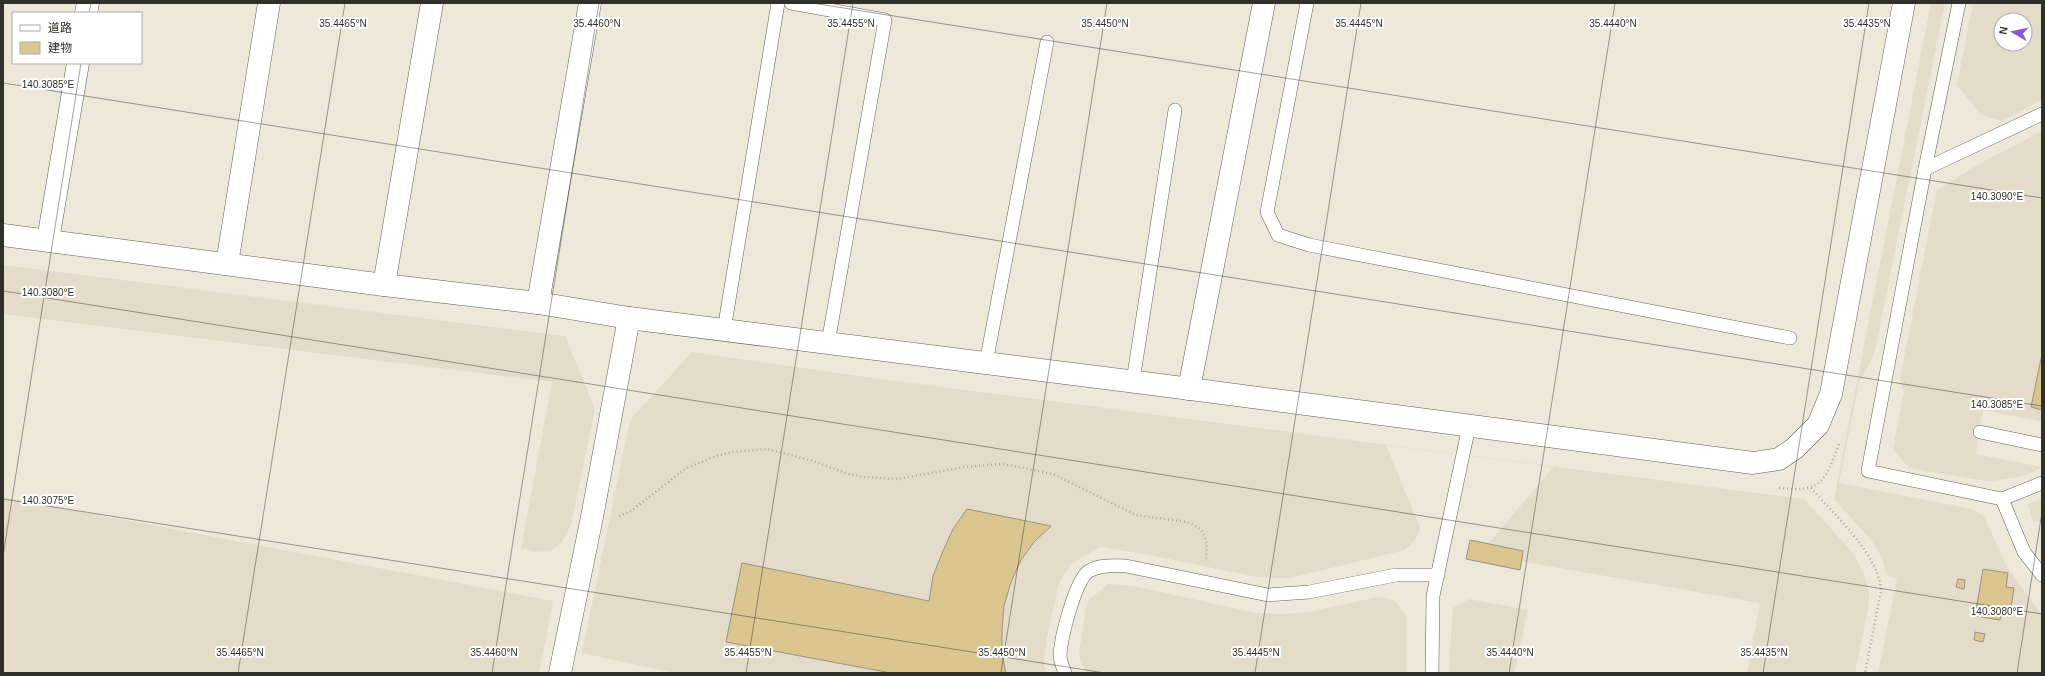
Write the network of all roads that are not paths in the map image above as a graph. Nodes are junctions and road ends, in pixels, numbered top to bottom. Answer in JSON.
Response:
{"nodes":[{"id":1,"x":269,"y":3,"type":"edge"},
{"id":2,"x":432,"y":3,"type":"edge"},
{"id":3,"x":590,"y":3,"type":"edge"},
{"id":4,"x":778,"y":3,"type":"edge"},
{"id":5,"x":791,"y":3,"type":"edge"},
{"id":6,"x":1264,"y":3,"type":"edge"},
{"id":7,"x":1307,"y":3,"type":"edge"},
{"id":8,"x":1904,"y":3,"type":"edge"},
{"id":9,"x":1959,"y":3,"type":"edge"},
{"id":10,"x":1047,"y":42,"type":"dead end"},
{"id":11,"x":78,"y":64,"type":"edge"},
{"id":12,"x":1175,"y":110,"type":"dead end"},
{"id":13,"x":2042,"y":114,"type":"edge"},
{"id":14,"x":1925,"y":169,"type":"junction"},
{"id":15,"x":3,"y":235,"type":"edge"},
{"id":16,"x":48,"y":240,"type":"junction"},
{"id":17,"x":227,"y":264,"type":"junction"},
{"id":18,"x":384,"y":285,"type":"junction"},
{"id":19,"x":538,"y":303,"type":"junction"},
{"id":20,"x":629,"y":318,"type":"junction"},
{"id":21,"x":724,"y":330,"type":"junction"},
{"id":22,"x":1790,"y":338,"type":"dead end"},
{"id":23,"x":828,"y":343,"type":"junction"},
{"id":24,"x":986,"y":363,"type":"junction"},
{"id":25,"x":1132,"y":381,"type":"junction"},
{"id":26,"x":1189,"y":389,"type":"junction"},
{"id":27,"x":1469,"y":426,"type":"junction"},
{"id":28,"x":1980,"y":432,"type":"dead end"},
{"id":29,"x":2042,"y":445,"type":"edge"},
{"id":30,"x":2042,"y":483,"type":"edge"},
{"id":31,"x":2002,"y":499,"type":"junction"},
{"id":32,"x":1438,"y":575,"type":"junction"},
{"id":33,"x":2042,"y":575,"type":"edge"},
{"id":34,"x":564,"y":672,"type":"edge"},
{"id":35,"x":1065,"y":673,"type":"edge"},
{"id":36,"x":1432,"y":673,"type":"edge"}],
"edges":[{"from":1,"to":17,"type":"street"},
{"from":2,"to":18,"type":"street"},
{"from":3,"to":19,"type":"street"},
{"from":4,"to":21,"type":"lane"},
{"from":5,"to":23,"type":"lane"},
{"from":6,"to":26,"type":"street"},
{"from":7,"to":22,"type":"lane"},
{"from":8,"to":27,"type":"street"},
{"from":9,"to":14,"type":"lane"},
{"from":10,"to":24,"type":"lane"},
{"from":11,"to":16,"type":"street"},
{"from":12,"to":25,"type":"lane"},
{"from":13,"to":14,"type":"lane"},
{"from":14,"to":31,"type":"lane"},
{"from":15,"to":16,"type":"street"},
{"from":16,"to":17,"type":"street"},
{"from":17,"to":18,"type":"street"},
{"from":18,"to":19,"type":"street"},
{"from":19,"to":20,"type":"street"},
{"from":20,"to":21,"type":"street"},
{"from":20,"to":34,"type":"street"},
{"from":21,"to":23,"type":"street"},
{"from":23,"to":24,"type":"street"},
{"from":24,"to":25,"type":"street"},
{"from":25,"to":26,"type":"street"},
{"from":26,"to":27,"type":"street"},
{"from":27,"to":32,"type":"lane"},
{"from":28,"to":29,"type":"lane"},
{"from":30,"to":31,"type":"lane"},
{"from":31,"to":33,"type":"lane"},
{"from":32,"to":35,"type":"lane"},
{"from":32,"to":36,"type":"lane"}]}
